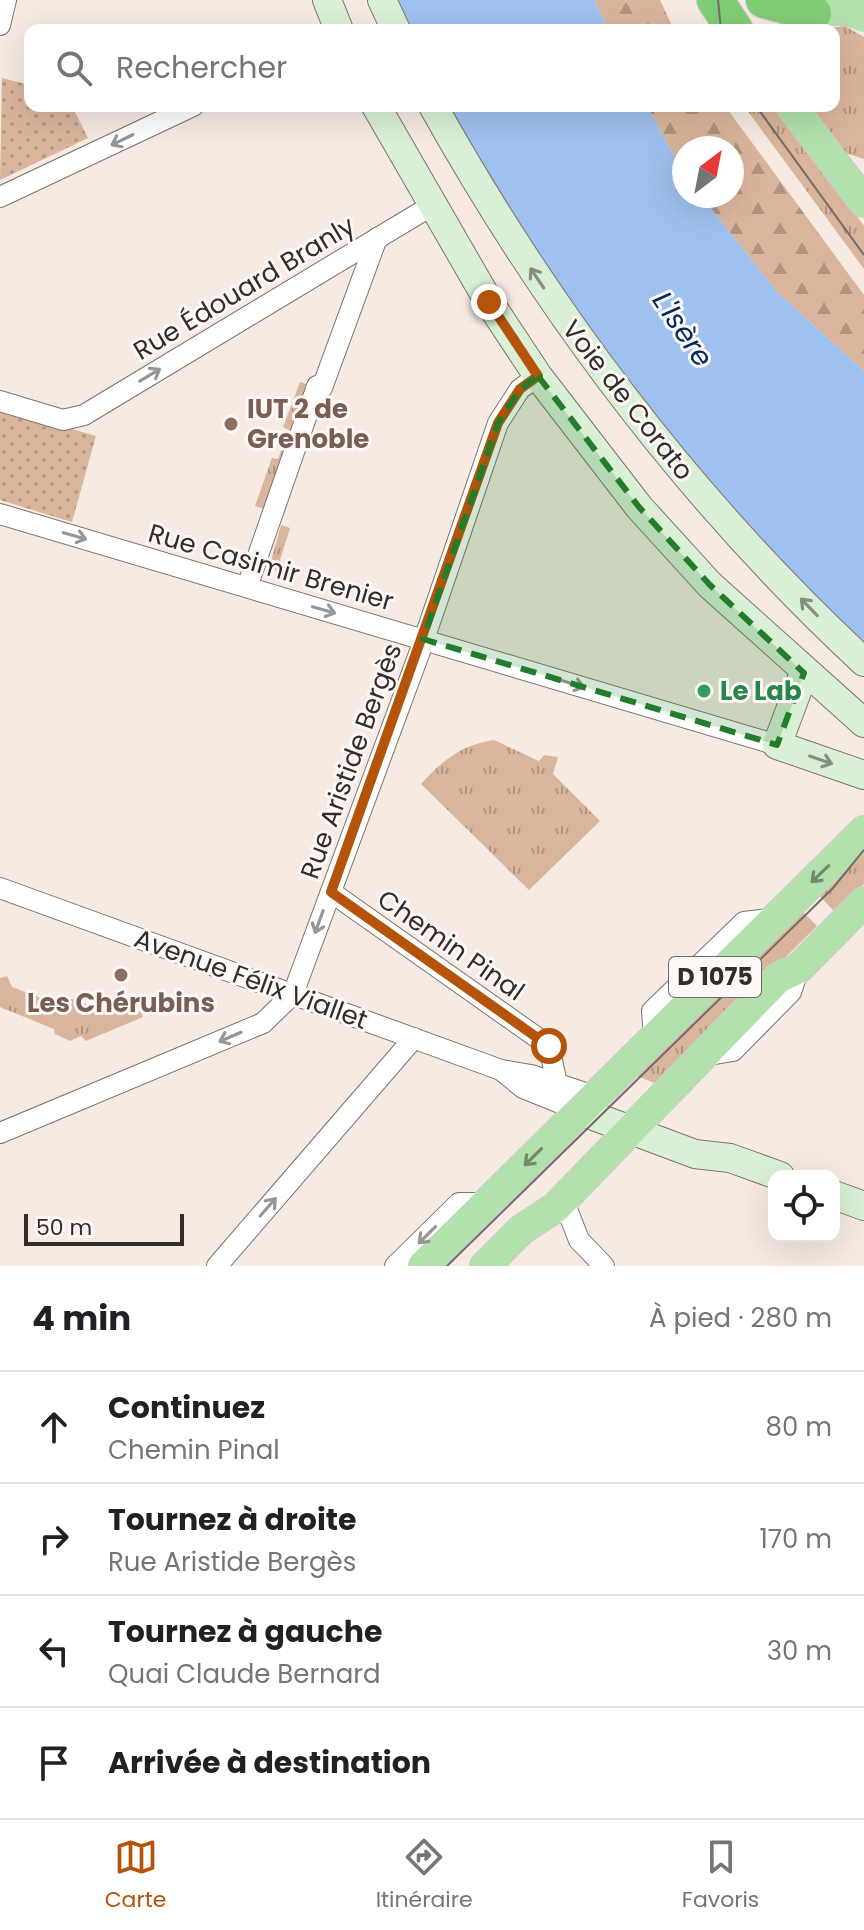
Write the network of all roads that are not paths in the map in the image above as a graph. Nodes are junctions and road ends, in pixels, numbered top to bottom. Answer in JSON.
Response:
{"nodes":[{"id":1,"x":6,"y":0,"type":"edge"},
{"id":2,"x":327,"y":0,"type":"edge"},
{"id":3,"x":382,"y":0,"type":"edge"},
{"id":4,"x":715,"y":0,"type":"edge"},
{"id":5,"x":764,"y":0,"type":"edge"},
{"id":6,"x":836,"y":14,"type":"edge"},
{"id":7,"x":337,"y":24,"type":"edge"},
{"id":8,"x":393,"y":24,"type":"edge"},
{"id":9,"x":731,"y":24,"type":"edge"},
{"id":10,"x":0,"y":25,"type":"edge"},
{"id":11,"x":180,"y":112,"type":"edge"},
{"id":12,"x":379,"y":112,"type":"edge"},
{"id":13,"x":437,"y":112,"type":"edge"},
{"id":14,"x":797,"y":112,"type":"edge"},
{"id":15,"x":854,"y":173,"type":"edge"},
{"id":16,"x":0,"y":197,"type":"edge"},
{"id":17,"x":864,"y":202,"type":"edge"},
{"id":18,"x":431,"y":206,"type":"junction"},
{"id":19,"x":377,"y":238,"type":"junction"},
{"id":20,"x":538,"y":376,"type":"junction"},
{"id":21,"x":0,"y":401,"type":"edge"},
{"id":22,"x":0,"y":514,"type":"edge"},
{"id":23,"x":247,"y":587,"type":"junction"},
{"id":24,"x":423,"y":639,"type":"junction"},
{"id":25,"x":864,"y":662,"type":"edge"},
{"id":26,"x":804,"y":673,"type":"junction"},
{"id":27,"x":864,"y":723,"type":"edge"},
{"id":28,"x":767,"y":742,"type":"junction"},
{"id":29,"x":864,"y":775,"type":"edge"},
{"id":30,"x":864,"y":831,"type":"edge"},
{"id":31,"x":0,"y":888,"type":"edge"},
{"id":32,"x":331,"y":892,"type":"junction"},
{"id":33,"x":864,"y":902,"type":"edge"},
{"id":34,"x":293,"y":994,"type":"junction"},
{"id":35,"x":414,"y":1038,"type":"junction"},
{"id":36,"x":501,"y":1070,"type":"junction"},
{"id":37,"x":557,"y":1084,"type":"junction"},
{"id":38,"x":587,"y":1104,"type":"junction"},
{"id":39,"x":635,"y":1123,"type":"junction"},
{"id":40,"x":0,"y":1133,"type":"edge"},
{"id":41,"x":768,"y":1172,"type":"edge"},
{"id":42,"x":840,"y":1197,"type":"edge"},
{"id":43,"x":563,"y":1199,"type":"junction"},
{"id":44,"x":487,"y":1203,"type":"junction"},
{"id":45,"x":864,"y":1206,"type":"edge"},
{"id":46,"x":217,"y":1266,"type":"edge"},
{"id":47,"x":395,"y":1266,"type":"edge"},
{"id":48,"x":423,"y":1266,"type":"edge"},
{"id":49,"x":485,"y":1266,"type":"edge"},
{"id":50,"x":604,"y":1266,"type":"edge"}],
"edges":[{"from":1,"to":10,"type":"street"},
{"from":2,"to":7,"type":"main road"},
{"from":3,"to":8,"type":"main road"},
{"from":4,"to":9,"type":"highway"},
{"from":5,"to":6,"type":"highway"},
{"from":11,"to":16,"type":"street","one_way":true},
{"from":12,"to":18,"type":"main road"},
{"from":25,"to":13,"type":"main road","name":"Voie de Corato","one_way":true},
{"from":14,"to":15,"type":"main road"},
{"from":15,"to":17,"type":"main road"},
{"from":18,"to":19,"type":"street","name":"Rue Édouard Branly"},
{"from":18,"to":20,"type":"main road"},
{"from":21,"to":19,"type":"street","name":"Rue Édouard Branly","one_way":true},
{"from":19,"to":23,"type":"street"},
{"from":20,"to":24,"type":"street","name":"Rue Aristide Bergès"},
{"from":20,"to":26,"type":"main road"},
{"from":22,"to":23,"type":"street","name":"Rue Casimir Brenier","one_way":true},
{"from":23,"to":24,"type":"street","name":"Rue Casimir Brenier","one_way":true},
{"from":24,"to":28,"type":"street","name":"Rue Casimir Brenier","one_way":true},
{"from":24,"to":32,"type":"street","name":"Rue Aristide Bergès"},
{"from":26,"to":27,"type":"main road"},
{"from":26,"to":28,"type":"main road"},
{"from":28,"to":29,"type":"main road","one_way":true},
{"from":30,"to":38,"type":"main road","number":"D 1075","one_way":true},
{"from":31,"to":34,"type":"street","name":"Avenue Félix Viallet"},
{"from":32,"to":34,"type":"street","name":"Rue Aristide Bergès","one_way":true},
{"from":32,"to":37,"type":"street","name":"Chemin Pinal"},
{"from":33,"to":39,"type":"main road","number":"D 1075"},
{"from":34,"to":35,"type":"street","name":"Avenue Félix Viallet"},
{"from":34,"to":40,"type":"street","one_way":true},
{"from":35,"to":36,"type":"street","name":"Avenue Félix Viallet"},
{"from":46,"to":35,"type":"street","one_way":true},
{"from":36,"to":37,"type":"street","name":"Avenue Félix Viallet"},
{"from":36,"to":38,"type":"street","name":"Avenue Félix Viallet"},
{"from":37,"to":38,"type":"street","name":"Avenue Félix Viallet"},
{"from":38,"to":39,"type":"main road","name":"Avenue Félix Viallet"},
{"from":38,"to":44,"type":"main road","number":"D 1075","one_way":true},
{"from":39,"to":41,"type":"main road","name":"Avenue Félix Viallet"},
{"from":39,"to":43,"type":"main road","number":"D 1075"},
{"from":42,"to":45,"type":"main road"},
{"from":43,"to":49,"type":"main road","number":"D 1075"},
{"from":43,"to":50,"type":"street"},
{"from":44,"to":47,"type":"street","one_way":true},
{"from":44,"to":48,"type":"main road","number":"D 1075"}]}
